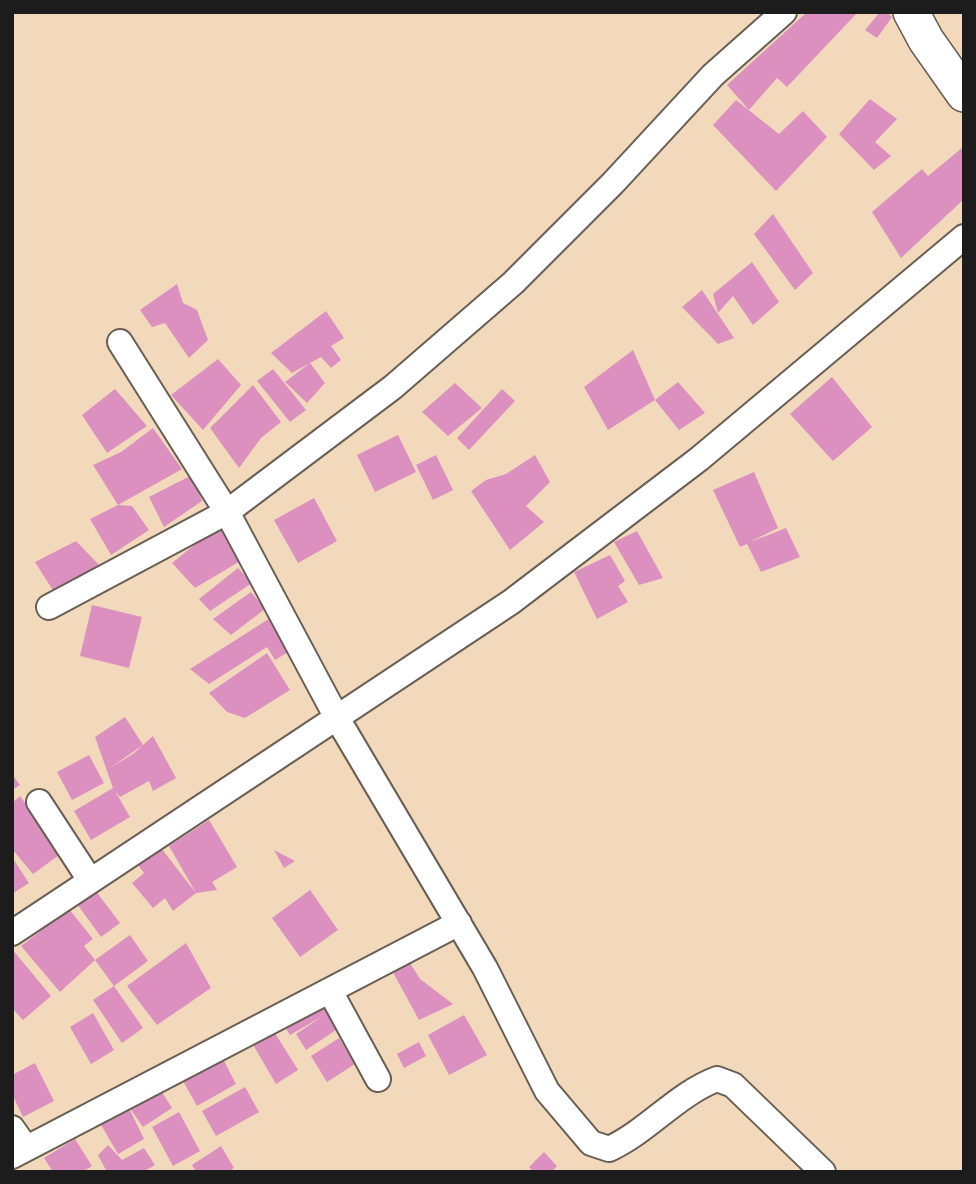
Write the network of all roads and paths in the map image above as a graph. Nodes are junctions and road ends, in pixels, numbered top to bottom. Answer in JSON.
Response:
{"nodes":[{"id":1,"x":783,"y":12,"type":"edge"},
{"id":2,"x":911,"y":12,"type":"edge"},
{"id":3,"x":952,"y":59,"type":"edge"},
{"id":4,"x":964,"y":94,"type":"edge"},
{"id":5,"x":964,"y":237,"type":"edge"},
{"id":6,"x":120,"y":342,"type":"dead end"},
{"id":7,"x":227,"y":512,"type":"junction"},
{"id":8,"x":49,"y":607,"type":"dead end"},
{"id":9,"x":337,"y":718,"type":"junction"},
{"id":10,"x":39,"y":802,"type":"dead end"},
{"id":11,"x":90,"y":880,"type":"junction"},
{"id":12,"x":459,"y":923,"type":"junction"},
{"id":13,"x":12,"y":933,"type":"edge"},
{"id":14,"x":330,"y":991,"type":"junction"},
{"id":15,"x":378,"y":1079,"type":"dead end"},
{"id":16,"x":12,"y":1128,"type":"edge"},
{"id":17,"x":19,"y":1152,"type":"edge"},
{"id":18,"x":823,"y":1172,"type":"edge"}],
"edges":[{"from":1,"to":7,"type":"street"},
{"from":2,"to":3,"type":"main road"},
{"from":3,"to":4,"type":"main road"},
{"from":5,"to":9,"type":"street"},
{"from":6,"to":7,"type":"street"},
{"from":7,"to":8,"type":"street"},
{"from":7,"to":9,"type":"street"},
{"from":9,"to":11,"type":"street"},
{"from":9,"to":12,"type":"street"},
{"from":10,"to":11,"type":"street"},
{"from":11,"to":13,"type":"street"},
{"from":12,"to":14,"type":"street"},
{"from":12,"to":18,"type":"street"},
{"from":14,"to":15,"type":"street"},
{"from":14,"to":17,"type":"street"},
{"from":16,"to":17,"type":"street"}]}
